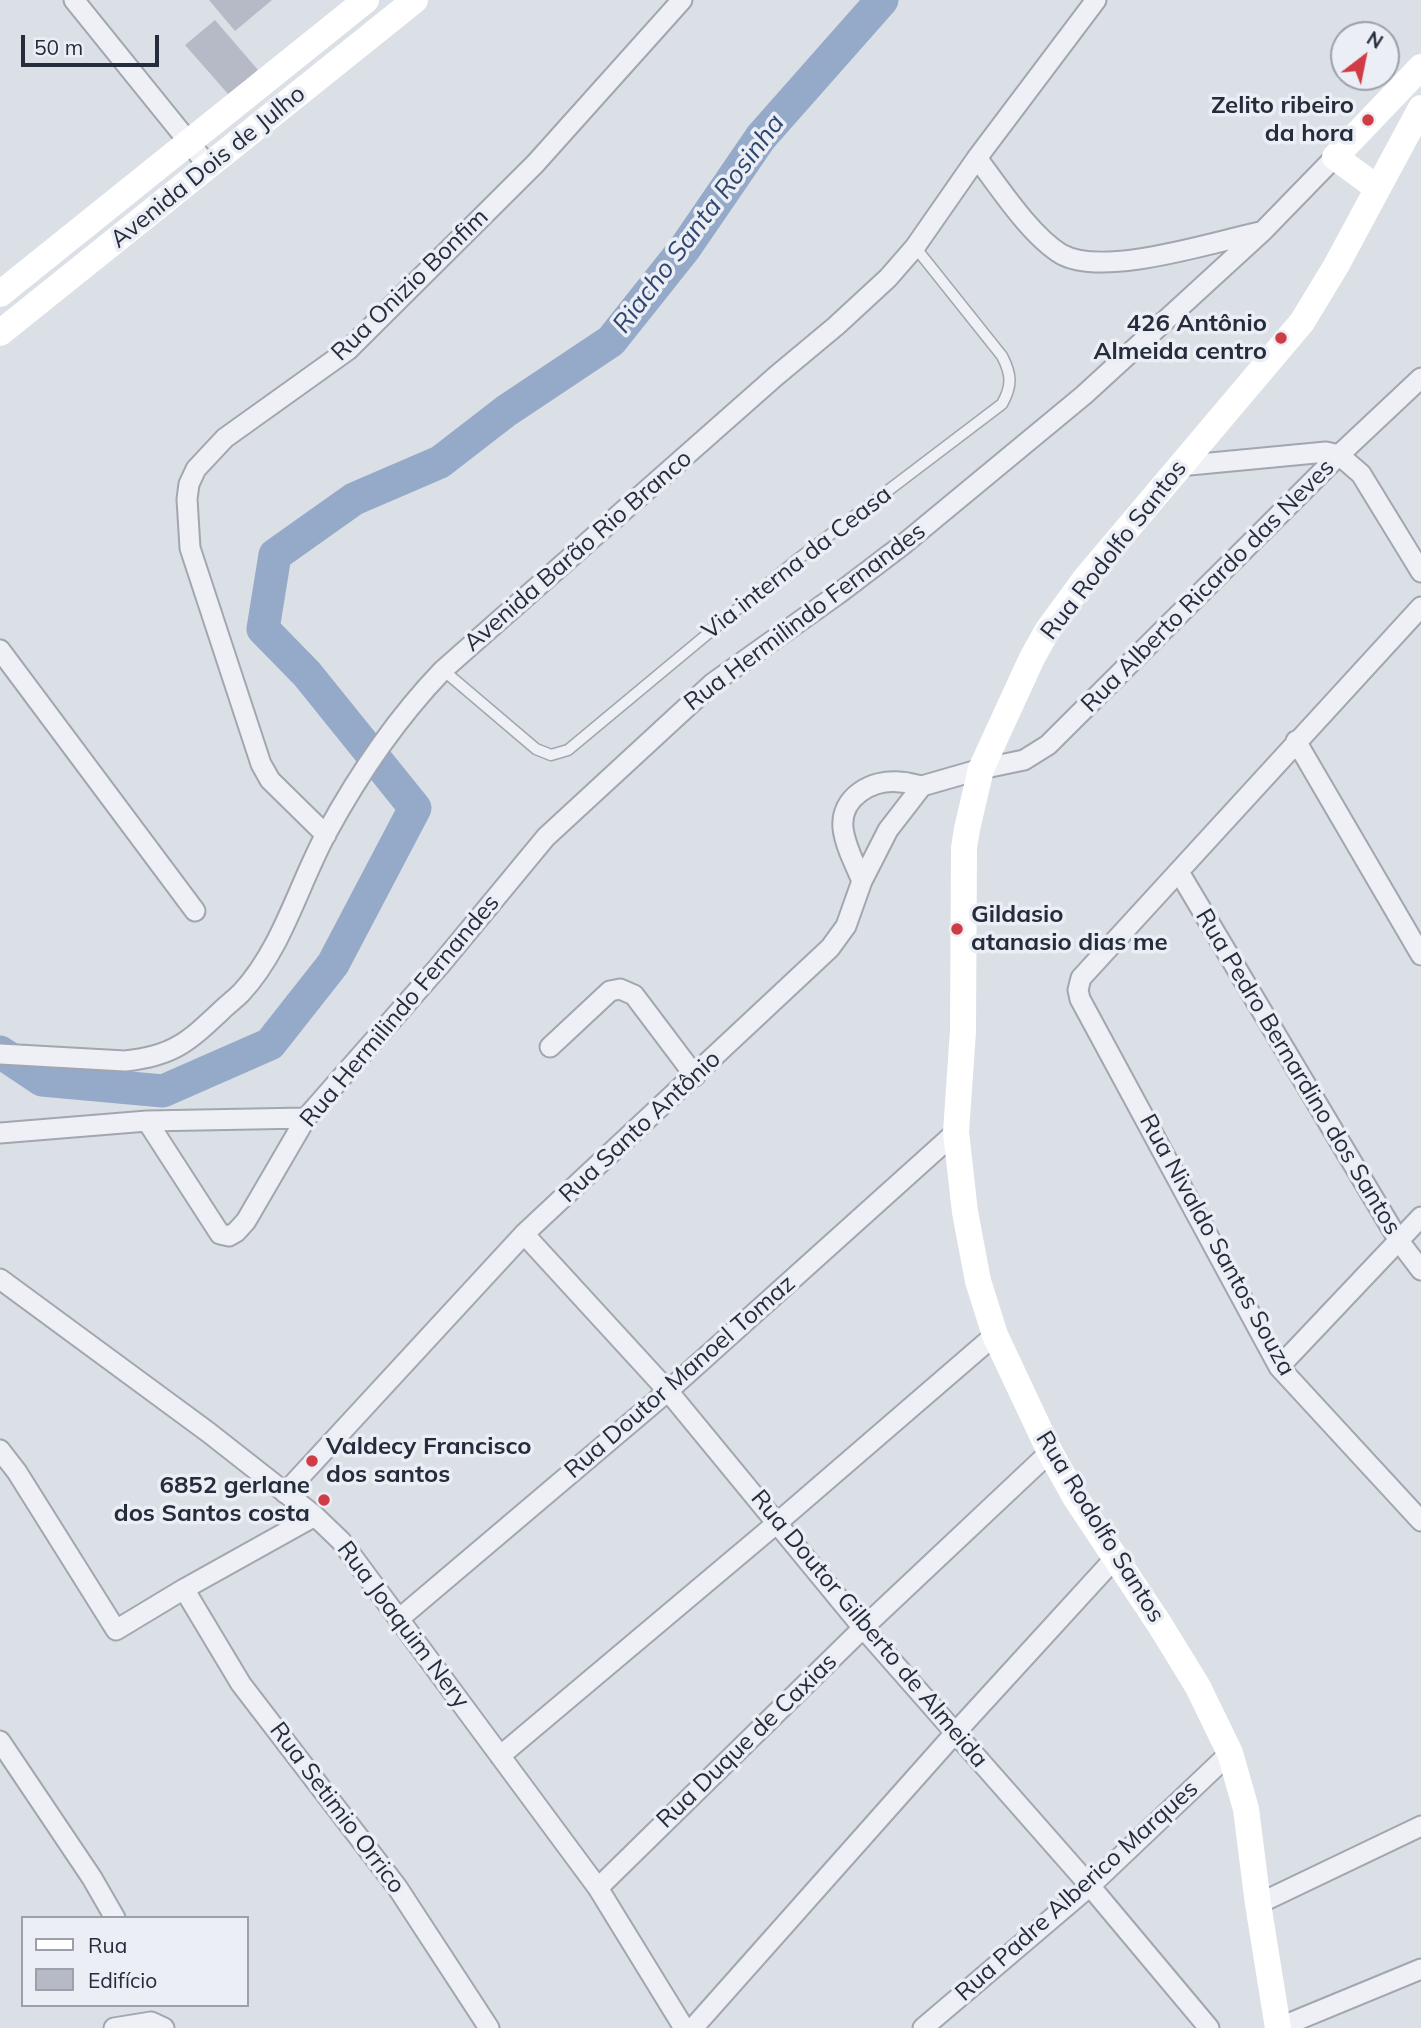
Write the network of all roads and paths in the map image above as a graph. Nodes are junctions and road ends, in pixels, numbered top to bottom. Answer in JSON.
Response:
{"nodes":[{"id":1,"x":74,"y":0,"type":"edge"},
{"id":2,"x":366,"y":0,"type":"edge"},
{"id":3,"x":415,"y":0,"type":"edge"},
{"id":4,"x":682,"y":0,"type":"edge"},
{"id":5,"x":1097,"y":0,"type":"edge"},
{"id":6,"x":1421,"y":66,"type":"edge"},
{"id":7,"x":1421,"y":108,"type":"edge"},
{"id":8,"x":189,"y":144,"type":"junction"},
{"id":9,"x":1335,"y":157,"type":"junction"},
{"id":10,"x":976,"y":158,"type":"junction"},
{"id":11,"x":209,"y":167,"type":"junction"},
{"id":12,"x":1377,"y":188,"type":"junction"},
{"id":13,"x":1264,"y":231,"type":"junction"},
{"id":14,"x":915,"y":247,"type":"junction"},
{"id":15,"x":5,"y":291,"type":"edge"},
{"id":16,"x":30,"y":309,"type":"junction"},
{"id":17,"x":0,"y":333,"type":"edge"},
{"id":18,"x":1421,"y":378,"type":"edge"},
{"id":19,"x":1339,"y":455,"type":"junction"},
{"id":20,"x":1180,"y":466,"type":"junction"},
{"id":21,"x":1421,"y":572,"type":"edge"},
{"id":22,"x":1421,"y":607,"type":"edge"},
{"id":23,"x":0,"y":650,"type":"edge"},
{"id":24,"x":443,"y":670,"type":"junction"},
{"id":25,"x":1296,"y":741,"type":"junction"},
{"id":26,"x":981,"y":769,"type":"junction"},
{"id":27,"x":922,"y":786,"type":"junction"},
{"id":28,"x":326,"y":835,"type":"junction"},
{"id":29,"x":1179,"y":872,"type":"junction"},
{"id":30,"x":862,"y":881,"type":"junction"},
{"id":31,"x":195,"y":911,"type":"dead end"},
{"id":32,"x":1421,"y":955,"type":"edge"},
{"id":33,"x":550,"y":1047,"type":"dead end"},
{"id":34,"x":0,"y":1054,"type":"edge"},
{"id":35,"x":695,"y":1076,"type":"junction"},
{"id":36,"x":306,"y":1118,"type":"junction"},
{"id":37,"x":147,"y":1121,"type":"junction"},
{"id":38,"x":957,"y":1132,"type":"junction"},
{"id":39,"x":0,"y":1133,"type":"edge"},
{"id":40,"x":1421,"y":1217,"type":"edge"},
{"id":41,"x":524,"y":1234,"type":"junction"},
{"id":42,"x":1399,"y":1241,"type":"junction"},
{"id":43,"x":1421,"y":1270,"type":"edge"},
{"id":44,"x":0,"y":1279,"type":"edge"},
{"id":45,"x":995,"y":1335,"type":"junction"},
{"id":46,"x":1279,"y":1367,"type":"junction"},
{"id":47,"x":668,"y":1391,"type":"junction"},
{"id":48,"x":0,"y":1450,"type":"edge"},
{"id":49,"x":1049,"y":1452,"type":"junction"},
{"id":50,"x":285,"y":1493,"type":"junction"},
{"id":51,"x":315,"y":1516,"type":"junction"},
{"id":52,"x":1421,"y":1521,"type":"edge"},
{"id":53,"x":778,"y":1523,"type":"junction"},
{"id":54,"x":1116,"y":1557,"type":"junction"},
{"id":55,"x":184,"y":1589,"type":"junction"},
{"id":56,"x":400,"y":1618,"type":"junction"},
{"id":57,"x":863,"y":1628,"type":"junction"},
{"id":58,"x":956,"y":1732,"type":"junction"},
{"id":59,"x":0,"y":1741,"type":"edge"},
{"id":60,"x":1230,"y":1753,"type":"junction"},
{"id":61,"x":500,"y":1756,"type":"junction"},
{"id":62,"x":1421,"y":1826,"type":"edge"},
{"id":63,"x":1090,"y":1886,"type":"junction"},
{"id":64,"x":598,"y":1888,"type":"junction"},
{"id":65,"x":1258,"y":1904,"type":"junction"},
{"id":66,"x":114,"y":1916,"type":"edge"},
{"id":67,"x":1421,"y":1969,"type":"edge"},
{"id":68,"x":153,"y":2021,"type":"edge"},
{"id":69,"x":114,"y":2028,"type":"edge"},
{"id":70,"x":489,"y":2028,"type":"edge"},
{"id":71,"x":684,"y":2028,"type":"edge"},
{"id":72,"x":693,"y":2028,"type":"edge"},
{"id":73,"x":923,"y":2028,"type":"edge"},
{"id":74,"x":1209,"y":2028,"type":"edge"},
{"id":75,"x":1278,"y":2028,"type":"edge"}],
"edges":[{"from":1,"to":8,"type":"street"},
{"from":2,"to":8,"type":"main road","name":"Avenida Dois de Julho"},
{"from":3,"to":11,"type":"main road","name":"Avenida Dois de Julho"},
{"from":4,"to":28,"type":"street","name":"Rua Onizio Bonfim"},
{"from":5,"to":10,"type":"street","name":"Avenida Barão Rio Branco"},
{"from":6,"to":9,"type":"main road","name":"Rua Hermilindo Fernandes"},
{"from":7,"to":12,"type":"main road","name":"Rua Rodolfo Santos"},
{"from":8,"to":11,"type":"street"},
{"from":8,"to":15,"type":"main road","name":"Avenida Dois de Julho"},
{"from":9,"to":12,"type":"main road"},
{"from":9,"to":13,"type":"street","name":"Rua Hermilindo Fernandes"},
{"from":10,"to":13,"type":"street"},
{"from":10,"to":14,"type":"street","name":"Avenida Barão Rio Branco"},
{"from":11,"to":16,"type":"main road","name":"Avenida Dois de Julho"},
{"from":12,"to":20,"type":"main road","name":"Rua Rodolfo Santos"},
{"from":13,"to":36,"type":"street","name":"Rua Hermilindo Fernandes"},
{"from":14,"to":24,"type":"street","name":"Avenida Barão Rio Branco"},
{"from":14,"to":24,"type":"lane","name":"Via interna da Ceasa"},
{"from":15,"to":16,"type":"main road"},
{"from":16,"to":17,"type":"main road","name":"Avenida Dois de Julho"},
{"from":18,"to":19,"type":"street","name":"Rua Alberto Ricardo das Neves"},
{"from":19,"to":20,"type":"street"},
{"from":19,"to":21,"type":"street"},
{"from":19,"to":26,"type":"street","name":"Rua Alberto Ricardo das Neves"},
{"from":20,"to":26,"type":"main road","name":"Rua Rodolfo Santos"},
{"from":22,"to":25,"type":"street"},
{"from":23,"to":31,"type":"street"},
{"from":24,"to":28,"type":"street","name":"Avenida Barão Rio Branco"},
{"from":25,"to":29,"type":"street"},
{"from":25,"to":32,"type":"street"},
{"from":26,"to":27,"type":"street"},
{"from":26,"to":38,"type":"main road","name":"Rua Rodolfo Santos"},
{"from":27,"to":30,"type":"street","name":"Rua Santo Antônio"},
{"from":27,"to":30,"type":"street"},
{"from":28,"to":34,"type":"street","name":"Avenida Barão Rio Branco"},
{"from":29,"to":42,"type":"street","name":"Rua Pedro Bernardino dos Santos"},
{"from":29,"to":46,"type":"street","name":"Rua Nivaldo Santos Souza"},
{"from":30,"to":35,"type":"street","name":"Rua Santo Antônio"},
{"from":33,"to":35,"type":"street"},
{"from":35,"to":41,"type":"street","name":"Rua Santo Antônio"},
{"from":36,"to":37,"type":"street"},
{"from":36,"to":37,"type":"street","name":"Rua Hermilindo Fernandes"},
{"from":37,"to":39,"type":"street"},
{"from":38,"to":45,"type":"main road","name":"Rua Rodolfo Santos"},
{"from":38,"to":47,"type":"street","name":"Rua Doutor Manoel Tomaz"},
{"from":40,"to":42,"type":"street"},
{"from":41,"to":47,"type":"street","name":"Rua Doutor Gilberto de Almeida"},
{"from":41,"to":50,"type":"street","name":"Rua Santo Antônio"},
{"from":42,"to":43,"type":"street","name":"Rua Pedro Bernardino dos Santos"},
{"from":42,"to":46,"type":"street"},
{"from":44,"to":50,"type":"street","name":"Rua Joaquim Nery"},
{"from":45,"to":49,"type":"main road","name":"Rua Rodolfo Santos"},
{"from":45,"to":53,"type":"street"},
{"from":46,"to":52,"type":"street","name":"Rua Nivaldo Santos Souza"},
{"from":47,"to":53,"type":"street","name":"Rua Doutor Gilberto de Almeida"},
{"from":47,"to":56,"type":"street","name":"Rua Doutor Manoel Tomaz"},
{"from":48,"to":55,"type":"street"},
{"from":49,"to":54,"type":"main road","name":"Rua Rodolfo Santos"},
{"from":49,"to":57,"type":"street","name":"Rua Duque de Caxias"},
{"from":50,"to":51,"type":"street","name":"Rua Joaquim Nery"},
{"from":51,"to":55,"type":"street"},
{"from":51,"to":56,"type":"street","name":"Rua Joaquim Nery"},
{"from":53,"to":57,"type":"street","name":"Rua Doutor Gilberto de Almeida"},
{"from":53,"to":61,"type":"street"},
{"from":54,"to":58,"type":"street"},
{"from":54,"to":60,"type":"main road","name":"Rua Rodolfo Santos"},
{"from":55,"to":70,"type":"street","name":"Rua Setimio Orrico"},
{"from":56,"to":61,"type":"street","name":"Rua Joaquim Nery"},
{"from":57,"to":58,"type":"street","name":"Rua Doutor Gilberto de Almeida"},
{"from":57,"to":64,"type":"street","name":"Rua Duque de Caxias"},
{"from":58,"to":63,"type":"street","name":"Rua Doutor Gilberto de Almeida"},
{"from":58,"to":72,"type":"street"},
{"from":59,"to":66,"type":"street"},
{"from":60,"to":63,"type":"street","name":"Rua Padre Alberico Marques"},
{"from":60,"to":65,"type":"main road","name":"Rua Rodolfo Santos"},
{"from":61,"to":64,"type":"street","name":"Rua Joaquim Nery"},
{"from":62,"to":65,"type":"street"},
{"from":63,"to":73,"type":"street","name":"Rua Padre Alberico Marques"},
{"from":63,"to":74,"type":"street","name":"Rua Doutor Gilberto de Almeida"},
{"from":64,"to":71,"type":"street","name":"Rua Joaquim Nery"},
{"from":65,"to":75,"type":"main road","name":"Rua Rodolfo Santos"},
{"from":67,"to":75,"type":"street"},
{"from":68,"to":69,"type":"street"}]}
